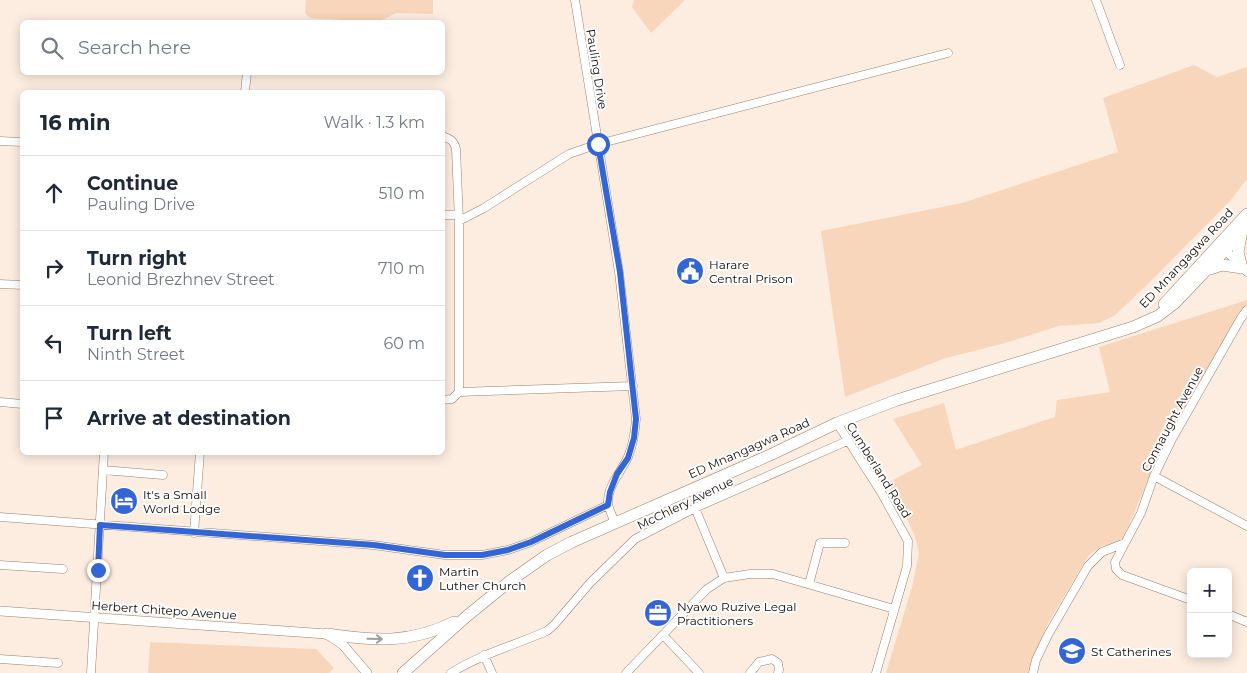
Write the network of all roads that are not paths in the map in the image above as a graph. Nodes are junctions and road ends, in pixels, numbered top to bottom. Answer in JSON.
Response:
{"nodes":[{"id":1,"x":575,"y":0,"type":"edge"},
{"id":2,"x":1096,"y":0,"type":"edge"},
{"id":3,"x":948,"y":53,"type":"dead end"},
{"id":4,"x":1120,"y":65,"type":"dead end"},
{"id":5,"x":247,"y":75,"type":"edge"},
{"id":6,"x":245,"y":90,"type":"edge"},
{"id":7,"x":445,"y":137,"type":"edge"},
{"id":8,"x":0,"y":141,"type":"edge"},
{"id":9,"x":20,"y":142,"type":"edge"},
{"id":10,"x":598,"y":144,"type":"junction"},
{"id":11,"x":1247,"y":214,"type":"edge"},
{"id":12,"x":445,"y":216,"type":"edge"},
{"id":13,"x":459,"y":218,"type":"junction"},
{"id":14,"x":1244,"y":230,"type":"edge"},
{"id":15,"x":1223,"y":247,"type":"junction"},
{"id":16,"x":1208,"y":270,"type":"junction"},
{"id":17,"x":1245,"y":270,"type":"edge"},
{"id":18,"x":0,"y":284,"type":"edge"},
{"id":19,"x":20,"y":285,"type":"edge"},
{"id":20,"x":1247,"y":310,"type":"edge"},
{"id":21,"x":1144,"y":322,"type":"junction"},
{"id":22,"x":633,"y":386,"type":"junction"},
{"id":23,"x":459,"y":392,"type":"junction"},
{"id":24,"x":445,"y":400,"type":"edge"},
{"id":25,"x":0,"y":402,"type":"edge"},
{"id":26,"x":20,"y":404,"type":"edge"},
{"id":27,"x":837,"y":423,"type":"junction"},
{"id":28,"x":847,"y":441,"type":"junction"},
{"id":29,"x":104,"y":455,"type":"edge"},
{"id":30,"x":200,"y":455,"type":"edge"},
{"id":31,"x":104,"y":470,"type":"junction"},
{"id":32,"x":163,"y":475,"type":"dead end"},
{"id":33,"x":1154,"y":476,"type":"junction"},
{"id":34,"x":608,"y":505,"type":"junction"},
{"id":35,"x":695,"y":508,"type":"junction"},
{"id":36,"x":0,"y":517,"type":"edge"},
{"id":37,"x":615,"y":522,"type":"junction"},
{"id":38,"x":100,"y":525,"type":"junction"},
{"id":39,"x":1247,"y":526,"type":"edge"},
{"id":40,"x":194,"y":532,"type":"junction"},
{"id":41,"x":1125,"y":542,"type":"junction"},
{"id":42,"x":845,"y":543,"type":"dead end"},
{"id":43,"x":0,"y":565,"type":"edge"},
{"id":44,"x":63,"y":569,"type":"dead end"},
{"id":45,"x":724,"y":578,"type":"junction"},
{"id":46,"x":809,"y":584,"type":"junction"},
{"id":47,"x":1187,"y":598,"type":"edge"},
{"id":48,"x":894,"y":609,"type":"junction"},
{"id":49,"x":0,"y":610,"type":"edge"},
{"id":50,"x":466,"y":616,"type":"junction"},
{"id":51,"x":1232,"y":616,"type":"edge"},
{"id":52,"x":95,"y":618,"type":"junction"},
{"id":53,"x":1247,"y":622,"type":"edge"},
{"id":54,"x":327,"y":634,"type":"junction"},
{"id":55,"x":663,"y":635,"type":"junction"},
{"id":56,"x":484,"y":655,"type":"junction"},
{"id":57,"x":0,"y":659,"type":"edge"},
{"id":58,"x":58,"y":663,"type":"dead end"},
{"id":59,"x":91,"y":673,"type":"edge"},
{"id":60,"x":367,"y":673,"type":"edge"},
{"id":61,"x":403,"y":673,"type":"edge"},
{"id":62,"x":452,"y":673,"type":"edge"},
{"id":63,"x":492,"y":673,"type":"edge"},
{"id":64,"x":626,"y":673,"type":"edge"},
{"id":65,"x":699,"y":673,"type":"edge"},
{"id":66,"x":750,"y":673,"type":"edge"},
{"id":67,"x":778,"y":673,"type":"edge"},
{"id":68,"x":876,"y":673,"type":"edge"},
{"id":69,"x":1033,"y":673,"type":"edge"}],
"edges":[{"from":1,"to":10,"type":"street","name":"Pauling Drive"},
{"from":2,"to":4,"type":"street"},
{"from":3,"to":10,"type":"street"},
{"from":5,"to":6,"type":"street"},
{"from":7,"to":13,"type":"street"},
{"from":8,"to":9,"type":"street"},
{"from":10,"to":13,"type":"street"},
{"from":10,"to":22,"type":"street","name":"Pauling Drive"},
{"from":11,"to":15,"type":"highway","name":"ED Mnangagwa Road"},
{"from":12,"to":13,"type":"street"},
{"from":13,"to":23,"type":"street"},
{"from":14,"to":15,"type":"highway","name":"ED Mnangagwa Road"},
{"from":14,"to":17,"type":"highway"},
{"from":15,"to":16,"type":"highway","name":"ED Mnangagwa Road"},
{"from":15,"to":17,"type":"street"},
{"from":15,"to":21,"type":"highway","name":"ED Mnangagwa Road"},
{"from":16,"to":17,"type":"highway"},
{"from":16,"to":21,"type":"highway","name":"ED Mnangagwa Road"},
{"from":18,"to":19,"type":"street"},
{"from":20,"to":33,"type":"street","name":"Connaught Avenue"},
{"from":21,"to":27,"type":"highway","name":"ED Mnangagwa Road"},
{"from":22,"to":23,"type":"street"},
{"from":22,"to":34,"type":"street","name":"Pauling Drive"},
{"from":23,"to":24,"type":"street"},
{"from":25,"to":26,"type":"street"},
{"from":27,"to":28,"type":"street","name":"Cumberland Road"},
{"from":27,"to":37,"type":"highway","name":"ED Mnangagwa Road"},
{"from":28,"to":35,"type":"street","name":"McChlery Avenue"},
{"from":28,"to":48,"type":"street","name":"Cumberland Road"},
{"from":29,"to":31,"type":"street"},
{"from":30,"to":40,"type":"street"},
{"from":31,"to":32,"type":"street"},
{"from":31,"to":38,"type":"street"},
{"from":33,"to":39,"type":"street"},
{"from":33,"to":41,"type":"street","name":"Connaught Avenue"},
{"from":34,"to":37,"type":"street"},
{"from":34,"to":40,"type":"street"},
{"from":35,"to":45,"type":"street"},
{"from":35,"to":56,"type":"street","name":"McChlery Avenue"},
{"from":36,"to":38,"type":"street"},
{"from":37,"to":50,"type":"highway","name":"ED Mnangagwa Road"},
{"from":38,"to":40,"type":"street"},
{"from":38,"to":52,"type":"street"},
{"from":41,"to":47,"type":"street","name":"Connaught Avenue"},
{"from":41,"to":69,"type":"street"},
{"from":42,"to":46,"type":"street"},
{"from":43,"to":44,"type":"street"},
{"from":45,"to":46,"type":"street"},
{"from":45,"to":55,"type":"street"},
{"from":46,"to":48,"type":"street"},
{"from":48,"to":68,"type":"street","name":"Cumberland Road"},
{"from":49,"to":52,"type":"main road","name":"Herbert Chitepo Avenue"},
{"from":54,"to":50,"type":"highway","one_way":true},
{"from":50,"to":61,"type":"highway","name":"ED Mnangagwa Road"},
{"from":51,"to":53,"type":"street"},
{"from":52,"to":54,"type":"main road","name":"Herbert Chitepo Avenue"},
{"from":52,"to":59,"type":"street"},
{"from":54,"to":60,"type":"main road"},
{"from":55,"to":64,"type":"street"},
{"from":55,"to":65,"type":"street"},
{"from":56,"to":62,"type":"street","name":"McChlery Avenue"},
{"from":56,"to":63,"type":"street"},
{"from":57,"to":58,"type":"street"},
{"from":66,"to":67,"type":"street"}]}
